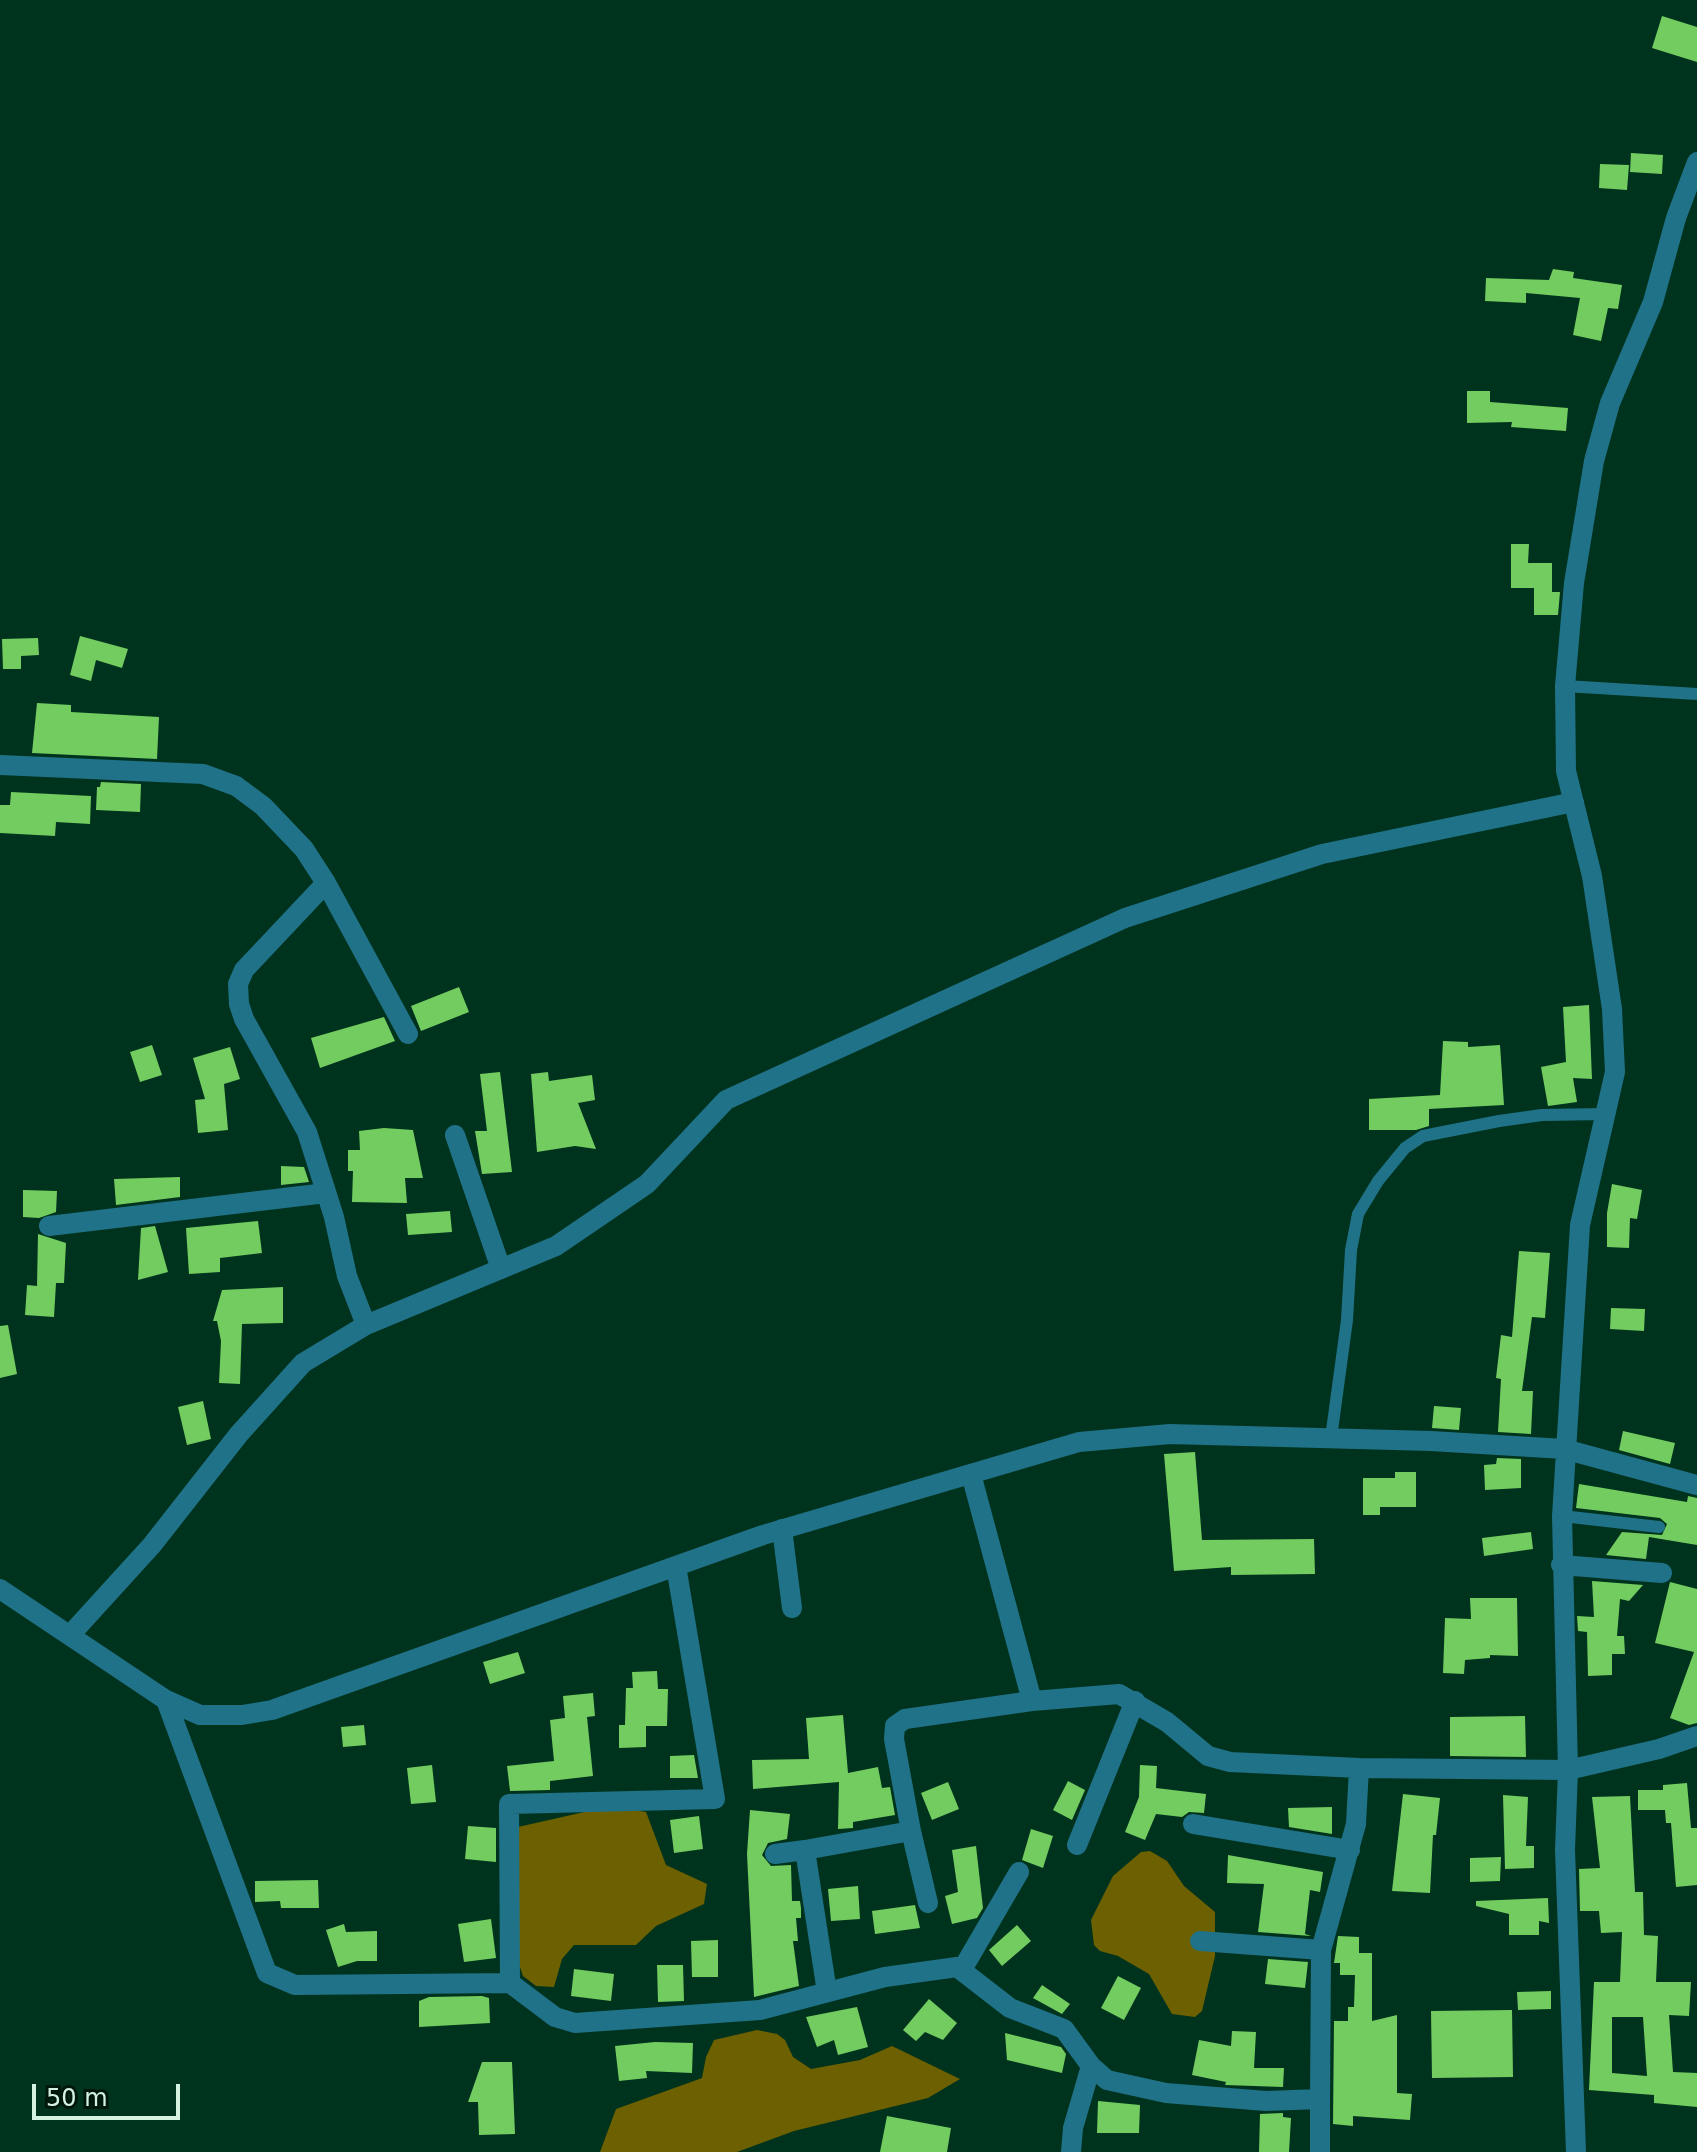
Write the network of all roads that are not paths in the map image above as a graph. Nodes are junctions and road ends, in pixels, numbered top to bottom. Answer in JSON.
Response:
{"nodes":[{"id":1,"x":1697,"y":162,"type":"edge"},
{"id":2,"x":1676,"y":218,"type":"junction"},
{"id":3,"x":1697,"y":222,"type":"edge"},
{"id":4,"x":1565,"y":686,"type":"junction"},
{"id":5,"x":1697,"y":694,"type":"edge"},
{"id":6,"x":0,"y":765,"type":"edge"},
{"id":7,"x":1574,"y":802,"type":"junction"},
{"id":8,"x":326,"y":883,"type":"junction"},
{"id":9,"x":408,"y":1034,"type":"dead end"},
{"id":10,"x":1605,"y":1114,"type":"junction"},
{"id":11,"x":455,"y":1135,"type":"dead end"},
{"id":12,"x":326,"y":1193,"type":"junction"},
{"id":13,"x":49,"y":1226,"type":"dead end"},
{"id":14,"x":501,"y":1269,"type":"junction"},
{"id":15,"x":366,"y":1325,"type":"junction"},
{"id":16,"x":1331,"y":1438,"type":"junction"},
{"id":17,"x":1564,"y":1449,"type":"junction"},
{"id":18,"x":971,"y":1474,"type":"junction"},
{"id":19,"x":1697,"y":1485,"type":"edge"},
{"id":20,"x":1562,"y":1516,"type":"junction"},
{"id":21,"x":1659,"y":1527,"type":"dead end"},
{"id":22,"x":782,"y":1529,"type":"junction"},
{"id":23,"x":1561,"y":1565,"type":"junction"},
{"id":24,"x":676,"y":1566,"type":"junction"},
{"id":25,"x":1662,"y":1573,"type":"dead end"},
{"id":26,"x":0,"y":1589,"type":"edge"},
{"id":27,"x":792,"y":1608,"type":"dead end"},
{"id":28,"x":71,"y":1634,"type":"junction"},
{"id":29,"x":166,"y":1700,"type":"junction"},
{"id":30,"x":1032,"y":1701,"type":"junction"},
{"id":31,"x":1135,"y":1701,"type":"junction"},
{"id":32,"x":1697,"y":1736,"type":"edge"},
{"id":33,"x":1359,"y":1768,"type":"junction"},
{"id":34,"x":1568,"y":1770,"type":"junction"},
{"id":35,"x":1193,"y":1824,"type":"dead end"},
{"id":36,"x":911,"y":1831,"type":"junction"},
{"id":37,"x":1077,"y":1845,"type":"dead end"},
{"id":38,"x":805,"y":1850,"type":"junction"},
{"id":39,"x":1350,"y":1850,"type":"junction"},
{"id":40,"x":775,"y":1854,"type":"dead end"},
{"id":41,"x":1019,"y":1872,"type":"dead end"},
{"id":42,"x":928,"y":1903,"type":"dead end"},
{"id":43,"x":1200,"y":1941,"type":"dead end"},
{"id":44,"x":1321,"y":1950,"type":"junction"},
{"id":45,"x":963,"y":1968,"type":"junction"},
{"id":46,"x":510,"y":1983,"type":"junction"},
{"id":47,"x":827,"y":1992,"type":"junction"},
{"id":48,"x":1091,"y":2066,"type":"junction"},
{"id":49,"x":1320,"y":2099,"type":"junction"},
{"id":50,"x":1071,"y":2152,"type":"edge"},
{"id":51,"x":1320,"y":2152,"type":"edge"},
{"id":52,"x":1576,"y":2152,"type":"edge"}],
"edges":[{"from":1,"to":2,"type":"street"},
{"from":2,"to":3,"type":"street"},
{"from":2,"to":4,"type":"street"},
{"from":4,"to":5,"type":"lane"},
{"from":4,"to":7,"type":"street"},
{"from":6,"to":8,"type":"street"},
{"from":7,"to":10,"type":"street"},
{"from":7,"to":14,"type":"street"},
{"from":8,"to":9,"type":"street"},
{"from":8,"to":12,"type":"street"},
{"from":10,"to":16,"type":"lane"},
{"from":10,"to":17,"type":"street"},
{"from":11,"to":14,"type":"street"},
{"from":12,"to":13,"type":"street"},
{"from":12,"to":15,"type":"street"},
{"from":14,"to":15,"type":"street"},
{"from":15,"to":28,"type":"street"},
{"from":16,"to":17,"type":"street"},
{"from":16,"to":18,"type":"street"},
{"from":17,"to":19,"type":"street"},
{"from":17,"to":20,"type":"street"},
{"from":18,"to":22,"type":"street"},
{"from":18,"to":30,"type":"street"},
{"from":20,"to":21,"type":"lane"},
{"from":20,"to":23,"type":"street"},
{"from":22,"to":24,"type":"street"},
{"from":22,"to":27,"type":"street"},
{"from":23,"to":25,"type":"street"},
{"from":23,"to":34,"type":"street"},
{"from":24,"to":29,"type":"street"},
{"from":24,"to":46,"type":"street"},
{"from":26,"to":28,"type":"street"},
{"from":28,"to":29,"type":"street"},
{"from":29,"to":46,"type":"street"},
{"from":30,"to":31,"type":"street"},
{"from":30,"to":36,"type":"street"},
{"from":31,"to":33,"type":"street"},
{"from":31,"to":37,"type":"street"},
{"from":32,"to":34,"type":"street"},
{"from":33,"to":34,"type":"street"},
{"from":33,"to":39,"type":"street"},
{"from":34,"to":52,"type":"street"},
{"from":35,"to":39,"type":"street"},
{"from":36,"to":38,"type":"street"},
{"from":36,"to":42,"type":"street"},
{"from":38,"to":40,"type":"street"},
{"from":38,"to":47,"type":"street"},
{"from":39,"to":44,"type":"street"},
{"from":41,"to":45,"type":"street"},
{"from":43,"to":44,"type":"street"},
{"from":44,"to":49,"type":"street"},
{"from":45,"to":47,"type":"street"},
{"from":45,"to":48,"type":"street"},
{"from":46,"to":47,"type":"street"},
{"from":48,"to":49,"type":"street"},
{"from":48,"to":50,"type":"street"},
{"from":49,"to":51,"type":"street"}]}
